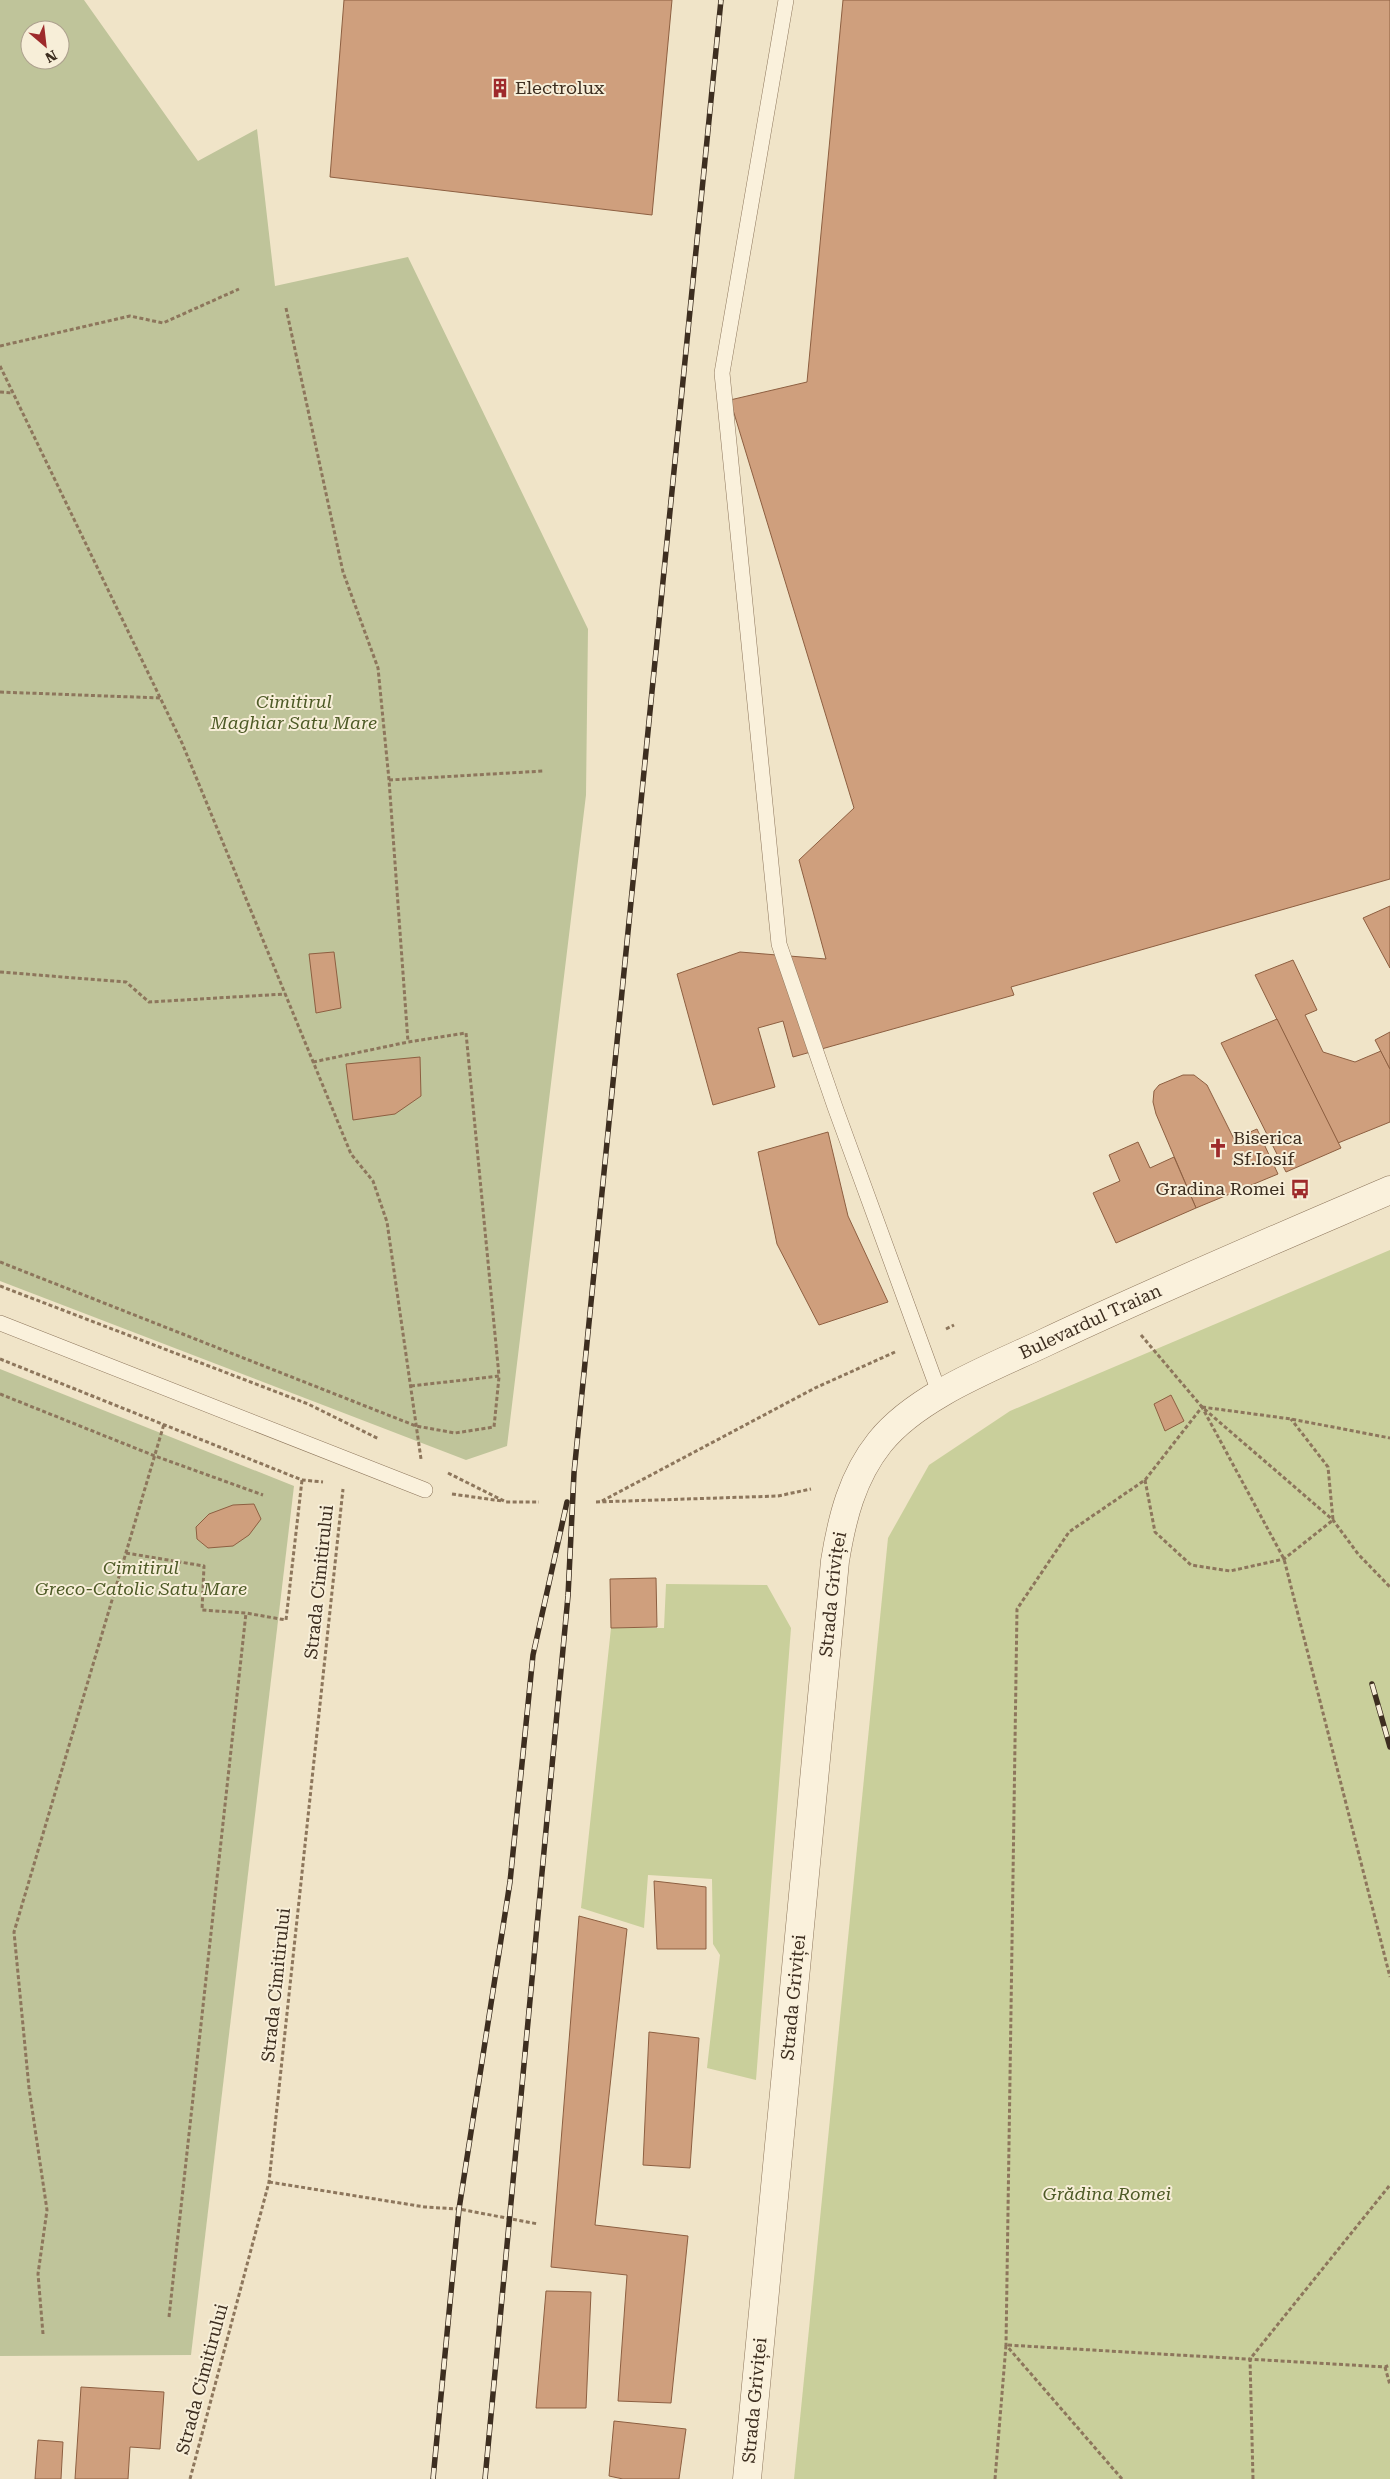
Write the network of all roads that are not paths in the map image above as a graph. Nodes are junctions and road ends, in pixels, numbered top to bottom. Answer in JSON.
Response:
{"nodes":[{"id":1,"x":786,"y":0,"type":"edge"},
{"id":2,"x":1390,"y":1190,"type":"edge"},
{"id":3,"x":0,"y":1323,"type":"edge"},
{"id":4,"x":940,"y":1395,"type":"junction"},
{"id":5,"x":425,"y":1490,"type":"dead end"},
{"id":6,"x":843,"y":1516,"type":"joint"},
{"id":7,"x":747,"y":2479,"type":"edge"}],
"edges":[{"from":1,"to":4,"type":"lane"},
{"from":2,"to":4,"type":"street","name":"Bulevardul Traian"},
{"from":3,"to":5,"type":"lane"},
{"from":4,"to":6,"type":"street","name":"Bulevardul Traian"},
{"from":6,"to":7,"type":"street","name":"Strada Griviței"}]}
